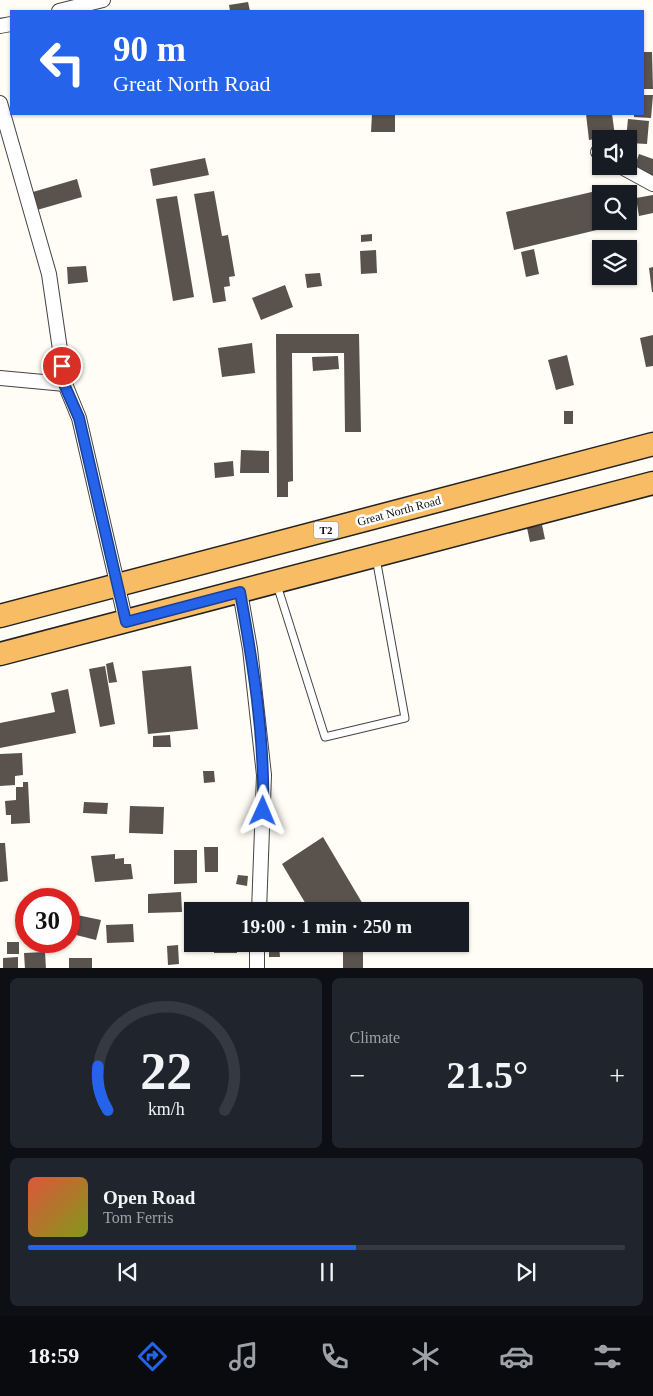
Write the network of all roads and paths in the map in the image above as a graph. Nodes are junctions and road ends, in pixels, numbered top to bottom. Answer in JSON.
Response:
{"nodes":[{"id":1,"x":103,"y":0,"type":"edge"},
{"id":2,"x":63,"y":10,"type":"edge"},
{"id":3,"x":0,"y":103,"type":"edge"},
{"id":4,"x":636,"y":175,"type":"edge"},
{"id":5,"x":653,"y":184,"type":"edge"},
{"id":6,"x":0,"y":378,"type":"edge"},
{"id":7,"x":64,"y":384,"type":"junction"},
{"id":8,"x":653,"y":444,"type":"edge"},
{"id":9,"x":653,"y":483,"type":"edge"},
{"id":10,"x":376,"y":556,"type":"junction"},
{"id":11,"x":276,"y":583,"type":"junction"},
{"id":12,"x":118,"y":585,"type":"junction"},
{"id":13,"x":240,"y":592,"type":"junction"},
{"id":14,"x":0,"y":616,"type":"edge"},
{"id":15,"x":126,"y":622,"type":"junction"},
{"id":16,"x":0,"y":654,"type":"edge"},
{"id":17,"x":259,"y":902,"type":"edge"},
{"id":18,"x":257,"y":952,"type":"edge"},
{"id":19,"x":257,"y":968,"type":"edge"}],
"edges":[{"from":1,"to":2,"type":"street"},
{"from":3,"to":7,"type":"street"},
{"from":4,"to":5,"type":"street"},
{"from":6,"to":7,"type":"street"},
{"from":7,"to":12,"type":"street"},
{"from":8,"to":12,"type":"highway","name":"Great North Road","number":"T2"},
{"from":9,"to":10,"type":"highway"},
{"from":10,"to":11,"type":"highway"},
{"from":10,"to":11,"type":"lane"},
{"from":11,"to":13,"type":"highway"},
{"from":12,"to":14,"type":"highway","name":"Great North Road","number":"T2"},
{"from":12,"to":15,"type":"street"},
{"from":13,"to":15,"type":"highway"},
{"from":13,"to":17,"type":"street"},
{"from":15,"to":16,"type":"highway"},
{"from":18,"to":19,"type":"street"}]}
